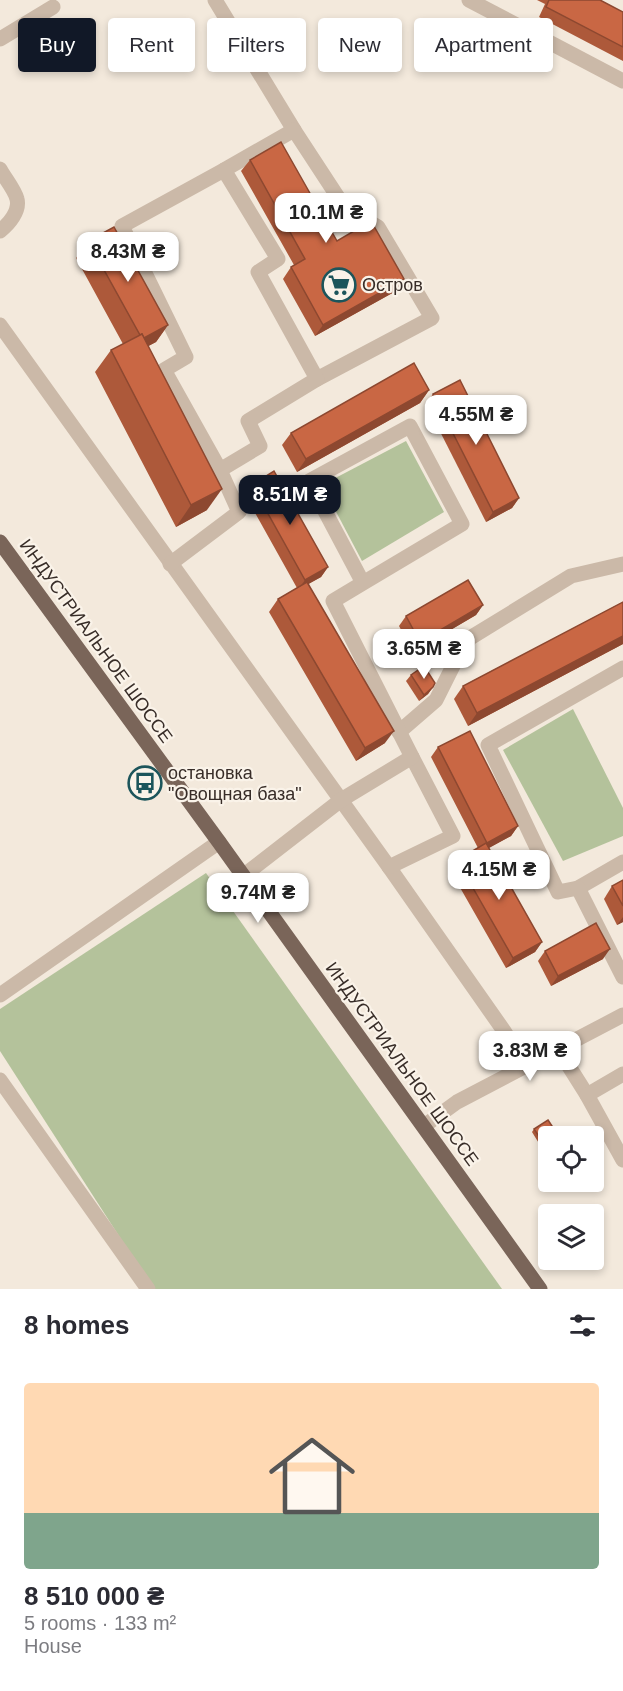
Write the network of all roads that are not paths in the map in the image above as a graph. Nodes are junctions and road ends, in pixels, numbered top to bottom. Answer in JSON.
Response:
{"nodes":[{"id":1,"x":215,"y":0,"type":"edge"},
{"id":2,"x":470,"y":0,"type":"edge"},
{"id":3,"x":53,"y":7,"type":"dead end"},
{"id":4,"x":0,"y":39,"type":"edge"},
{"id":5,"x":623,"y":81,"type":"edge"},
{"id":6,"x":294,"y":130,"type":"junction"},
{"id":7,"x":0,"y":169,"type":"edge"},
{"id":8,"x":224,"y":170,"type":"junction"},
{"id":9,"x":0,"y":231,"type":"edge"},
{"id":10,"x":0,"y":325,"type":"edge"},
{"id":11,"x":317,"y":379,"type":"junction"},
{"id":12,"x":220,"y":470,"type":"junction"},
{"id":13,"x":0,"y":542,"type":"edge"},
{"id":14,"x":170,"y":564,"type":"junction"},
{"id":15,"x":623,"y":564,"type":"edge"},
{"id":16,"x":363,"y":583,"type":"junction"},
{"id":17,"x":623,"y":668,"type":"edge"},
{"id":18,"x":399,"y":732,"type":"junction"},
{"id":19,"x":412,"y":757,"type":"junction"},
{"id":20,"x":341,"y":800,"type":"junction"},
{"id":21,"x":219,"y":842,"type":"junction"},
{"id":22,"x":623,"y":862,"type":"edge"},
{"id":23,"x":389,"y":867,"type":"junction"},
{"id":24,"x":243,"y":876,"type":"junction"},
{"id":25,"x":578,"y":888,"type":"junction"},
{"id":26,"x":623,"y":977,"type":"edge"},
{"id":27,"x":0,"y":995,"type":"edge"},
{"id":28,"x":623,"y":1015,"type":"edge"},
{"id":29,"x":558,"y":1049,"type":"junction"},
{"id":30,"x":526,"y":1066,"type":"junction"},
{"id":31,"x":623,"y":1074,"type":"edge"},
{"id":32,"x":0,"y":1080,"type":"edge"},
{"id":33,"x":587,"y":1095,"type":"junction"},
{"id":34,"x":424,"y":1126,"type":"junction"},
{"id":35,"x":623,"y":1160,"type":"edge"},
{"id":36,"x":148,"y":1289,"type":"edge"},
{"id":37,"x":540,"y":1289,"type":"edge"}],
"edges":[{"from":1,"to":6,"type":"street"},
{"from":2,"to":5,"type":"street"},
{"from":3,"to":4,"type":"street"},
{"from":6,"to":8,"type":"street"},
{"from":6,"to":11,"type":"street"},
{"from":7,"to":9,"type":"street"},
{"from":8,"to":11,"type":"street"},
{"from":8,"to":12,"type":"street"},
{"from":10,"to":14,"type":"street"},
{"from":11,"to":12,"type":"street"},
{"from":12,"to":14,"type":"street"},
{"from":13,"to":21,"type":"main road","name":"ИНДУСТРИАЛЬНОЕ ШОССЕ"},
{"from":14,"to":20,"type":"street"},
{"from":15,"to":18,"type":"street"},
{"from":16,"to":16,"type":"street"},
{"from":16,"to":18,"type":"street"},
{"from":17,"to":25,"type":"street"},
{"from":18,"to":19,"type":"street"},
{"from":19,"to":20,"type":"street"},
{"from":19,"to":23,"type":"street"},
{"from":20,"to":23,"type":"street"},
{"from":20,"to":24,"type":"street"},
{"from":21,"to":24,"type":"main road","name":"ИНДУСТРИАЛЬНОЕ ШОССЕ"},
{"from":21,"to":27,"type":"street"},
{"from":22,"to":25,"type":"street"},
{"from":23,"to":30,"type":"street"},
{"from":24,"to":34,"type":"main road","name":"ИНДУСТРИАЛЬНОЕ ШОССЕ"},
{"from":25,"to":26,"type":"street"},
{"from":28,"to":29,"type":"street"},
{"from":29,"to":30,"type":"street"},
{"from":29,"to":33,"type":"street"},
{"from":30,"to":34,"type":"street"},
{"from":31,"to":33,"type":"street"},
{"from":32,"to":36,"type":"street"},
{"from":33,"to":35,"type":"street"},
{"from":34,"to":37,"type":"main road","name":"ИНДУСТРИАЛЬНОЕ ШОССЕ"}]}
